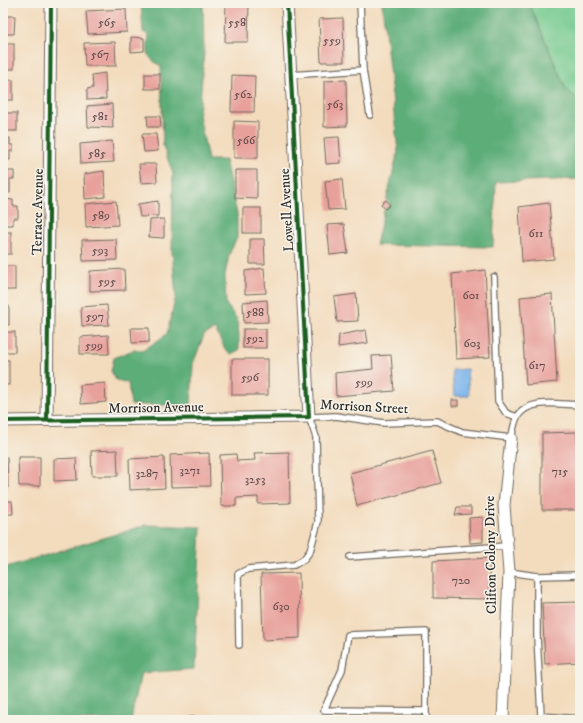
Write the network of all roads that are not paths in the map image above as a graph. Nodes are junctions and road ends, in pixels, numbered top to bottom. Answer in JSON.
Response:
{"nodes":[{"id":1,"x":51,"y":3,"type":"edge"},
{"id":2,"x":287,"y":3,"type":"edge"},
{"id":3,"x":360,"y":3,"type":"edge"},
{"id":4,"x":363,"y":70,"type":"junction"},
{"id":5,"x":290,"y":75,"type":"junction"},
{"id":6,"x":370,"y":115,"type":"dead end"},
{"id":7,"x":494,"y":277,"type":"dead end"},
{"id":8,"x":580,"y":405,"type":"edge"},
{"id":9,"x":309,"y":416,"type":"junction"},
{"id":10,"x":517,"y":417,"type":"junction"},
{"id":11,"x":47,"y":420,"type":"junction"},
{"id":12,"x":3,"y":421,"type":"edge"},
{"id":13,"x":511,"y":438,"type":"junction"},
{"id":14,"x":506,"y":546,"type":"junction"},
{"id":15,"x":350,"y":557,"type":"dead end"},
{"id":16,"x":509,"y":572,"type":"junction"},
{"id":17,"x":580,"y":575,"type":"edge"},
{"id":18,"x":537,"y":576,"type":"junction"},
{"id":19,"x":239,"y":645,"type":"dead end"},
{"id":20,"x":426,"y":711,"type":"junction"},
{"id":21,"x":190,"y":720,"type":"edge"},
{"id":22,"x":202,"y":720,"type":"edge"},
{"id":23,"x":426,"y":720,"type":"edge"},
{"id":24,"x":504,"y":720,"type":"edge"},
{"id":25,"x":580,"y":720,"type":"edge"}],
"edges":[{"from":1,"to":11,"type":"street","name":"Terrace Avenue"},
{"from":2,"to":5,"type":"street","name":"Lowell Avenue"},
{"from":3,"to":4,"type":"lane"},
{"from":4,"to":5,"type":"lane"},
{"from":4,"to":6,"type":"lane"},
{"from":5,"to":9,"type":"street","name":"Lowell Avenue"},
{"from":7,"to":10,"type":"lane"},
{"from":8,"to":10,"type":"lane"},
{"from":9,"to":11,"type":"street","name":"Morrison Avenue"},
{"from":9,"to":13,"type":"lane","name":"Morrison Street"},
{"from":9,"to":19,"type":"lane","name":"Lowell Avenue"},
{"from":10,"to":13,"type":"lane"},
{"from":11,"to":12,"type":"street","name":"Morrison Avenue"},
{"from":13,"to":14,"type":"street","name":"Clifton Colony Drive"},
{"from":14,"to":15,"type":"lane"},
{"from":14,"to":16,"type":"street","name":"Clifton Colony Drive"},
{"from":16,"to":18,"type":"lane"},
{"from":16,"to":24,"type":"street","name":"Clifton Colony Drive"},
{"from":17,"to":18,"type":"lane"},
{"from":18,"to":25,"type":"lane"},
{"from":20,"to":20,"type":"lane"},
{"from":20,"to":23,"type":"lane"},
{"from":21,"to":22,"type":"lane"}]}
